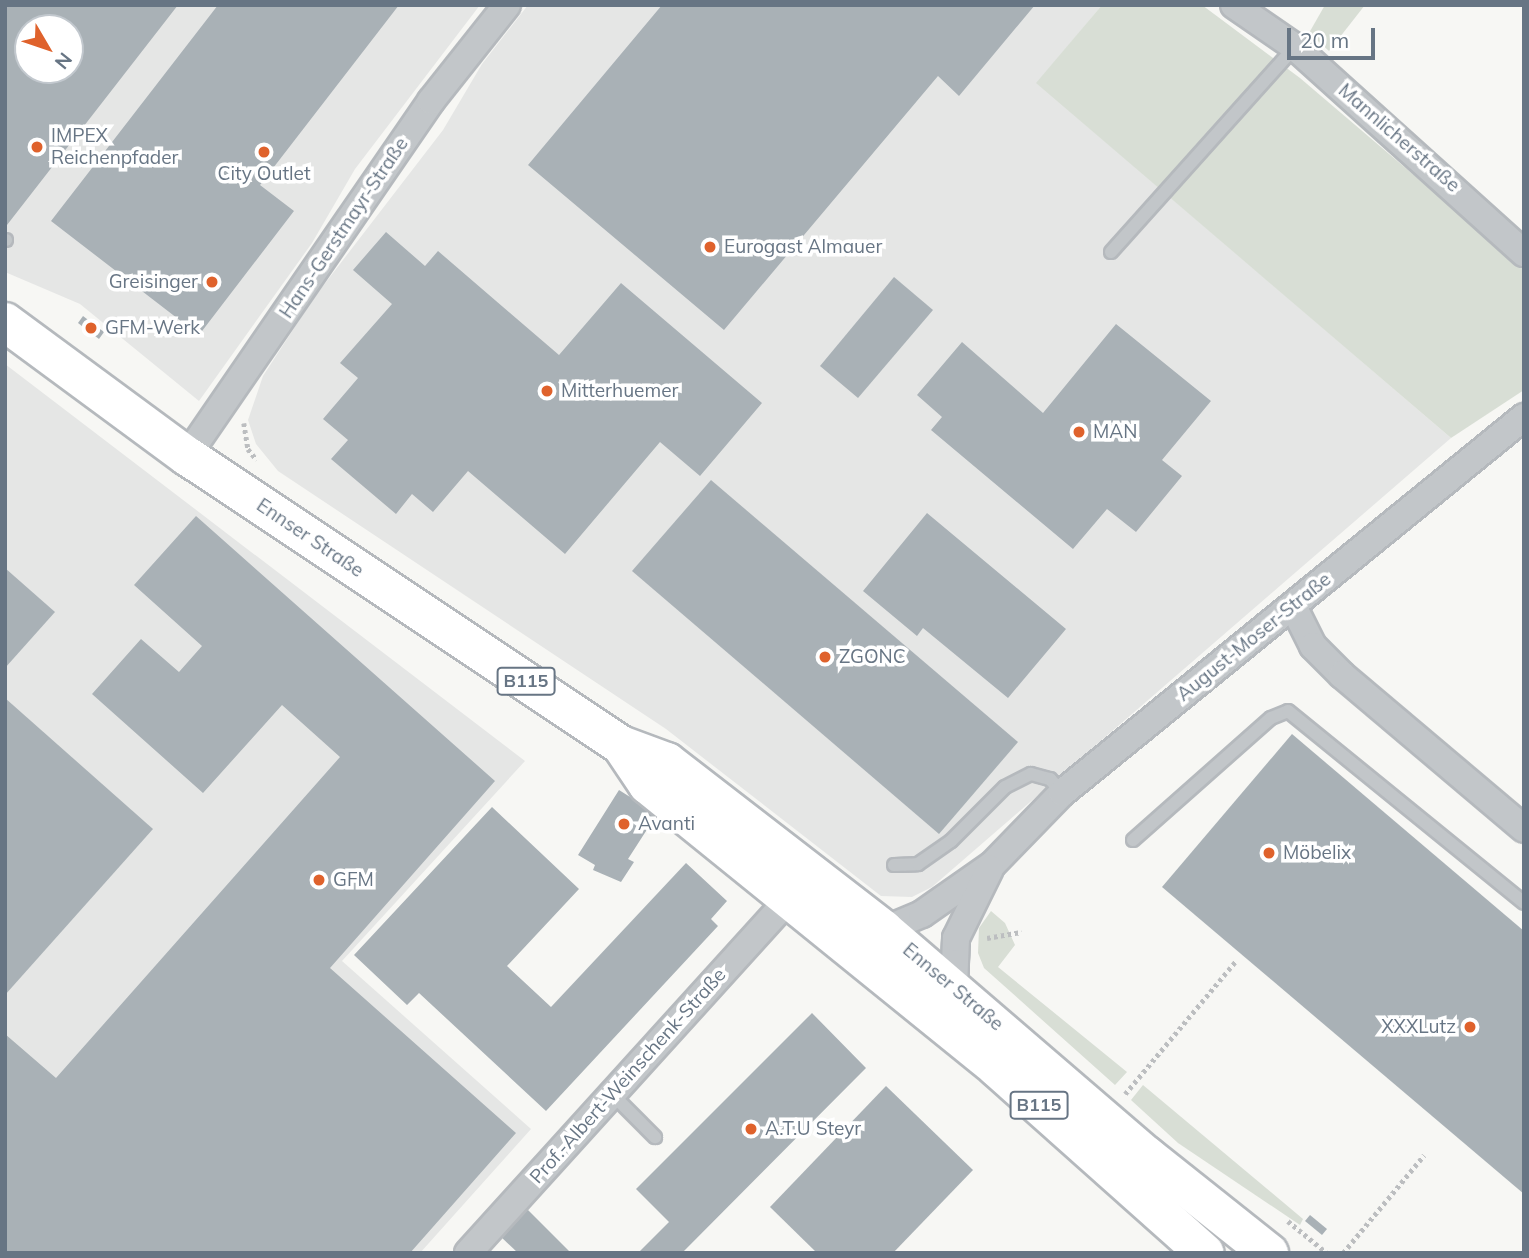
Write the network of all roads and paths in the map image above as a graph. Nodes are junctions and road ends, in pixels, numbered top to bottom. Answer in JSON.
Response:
{"nodes":[{"id":1,"x":507,"y":5,"type":"edge"},
{"id":2,"x":1234,"y":5,"type":"edge"},
{"id":3,"x":1295,"y":47,"type":"junction"},
{"id":4,"x":1111,"y":251,"type":"dead end"},
{"id":5,"x":1524,"y":253,"type":"edge"},
{"id":6,"x":5,"y":322,"type":"edge"},
{"id":7,"x":1524,"y":417,"type":"edge"},
{"id":8,"x":187,"y":456,"type":"junction"},
{"id":9,"x":1293,"y":606,"type":"junction"},
{"id":10,"x":621,"y":745,"type":"junction"},
{"id":11,"x":1062,"y":793,"type":"junction"},
{"id":12,"x":1524,"y":829,"type":"edge"},
{"id":13,"x":1133,"y":841,"type":"dead end"},
{"id":14,"x":992,"y":864,"type":"junction"},
{"id":15,"x":894,"y":865,"type":"dead end"},
{"id":16,"x":789,"y":900,"type":"junction"},
{"id":17,"x":1524,"y":903,"type":"edge"},
{"id":18,"x":884,"y":930,"type":"junction"},
{"id":19,"x":1021,"y":932,"type":"dead end"},
{"id":20,"x":973,"y":940,"type":"dead end"},
{"id":21,"x":1236,"y":961,"type":"dead end"},
{"id":22,"x":954,"y":988,"type":"junction"},
{"id":23,"x":611,"y":1094,"type":"junction"},
{"id":24,"x":1120,"y":1100,"type":"dead end"},
{"id":25,"x":655,"y":1137,"type":"dead end"},
{"id":26,"x":1424,"y":1155,"type":"dead end"},
{"id":27,"x":468,"y":1253,"type":"edge"},
{"id":28,"x":1206,"y":1253,"type":"edge"},
{"id":29,"x":1269,"y":1253,"type":"edge"},
{"id":30,"x":1343,"y":1253,"type":"edge"}],
"edges":[{"from":1,"to":8,"type":"street","name":"Hans-Gerstmayr-Straße"},
{"from":2,"to":3,"type":"street","name":"Mannlicherstraße"},
{"from":3,"to":4,"type":"lane"},
{"from":3,"to":5,"type":"street","name":"Mannlicherstraße"},
{"from":6,"to":8,"type":"main road","name":"Ennser Straße","number":"B115"},
{"from":7,"to":9,"type":"street","name":"August-Moser-Straße"},
{"from":8,"to":10,"type":"main road","name":"Ennser Straße","number":"B115"},
{"from":9,"to":11,"type":"street","name":"August-Moser-Straße"},
{"from":9,"to":12,"type":"street"},
{"from":10,"to":16,"type":"main road","name":"Ennser Straße","number":"B115"},
{"from":10,"to":18,"type":"main road","name":"Ennser Straße","number":"B115"},
{"from":11,"to":14,"type":"street","name":"August-Moser-Straße"},
{"from":11,"to":15,"type":"lane"},
{"from":13,"to":17,"type":"lane"},
{"from":14,"to":18,"type":"street","name":"August-Moser-Straße"},
{"from":14,"to":22,"type":"street","name":"August-Moser-Straße"},
{"from":16,"to":23,"type":"street","name":"Prof.-Albert-Weinschenk-Straße"},
{"from":16,"to":28,"type":"main road","name":"Ennser Straße","number":"B115"},
{"from":18,"to":22,"type":"main road","name":"Ennser Straße","number":"B115"},
{"from":19,"to":20,"type":"path"},
{"from":21,"to":24,"type":"path"},
{"from":22,"to":29,"type":"main road","name":"Ennser Straße","number":"B115"},
{"from":23,"to":25,"type":"lane"},
{"from":23,"to":27,"type":"street","name":"Prof.-Albert-Weinschenk-Straße"},
{"from":26,"to":30,"type":"path"}]}
